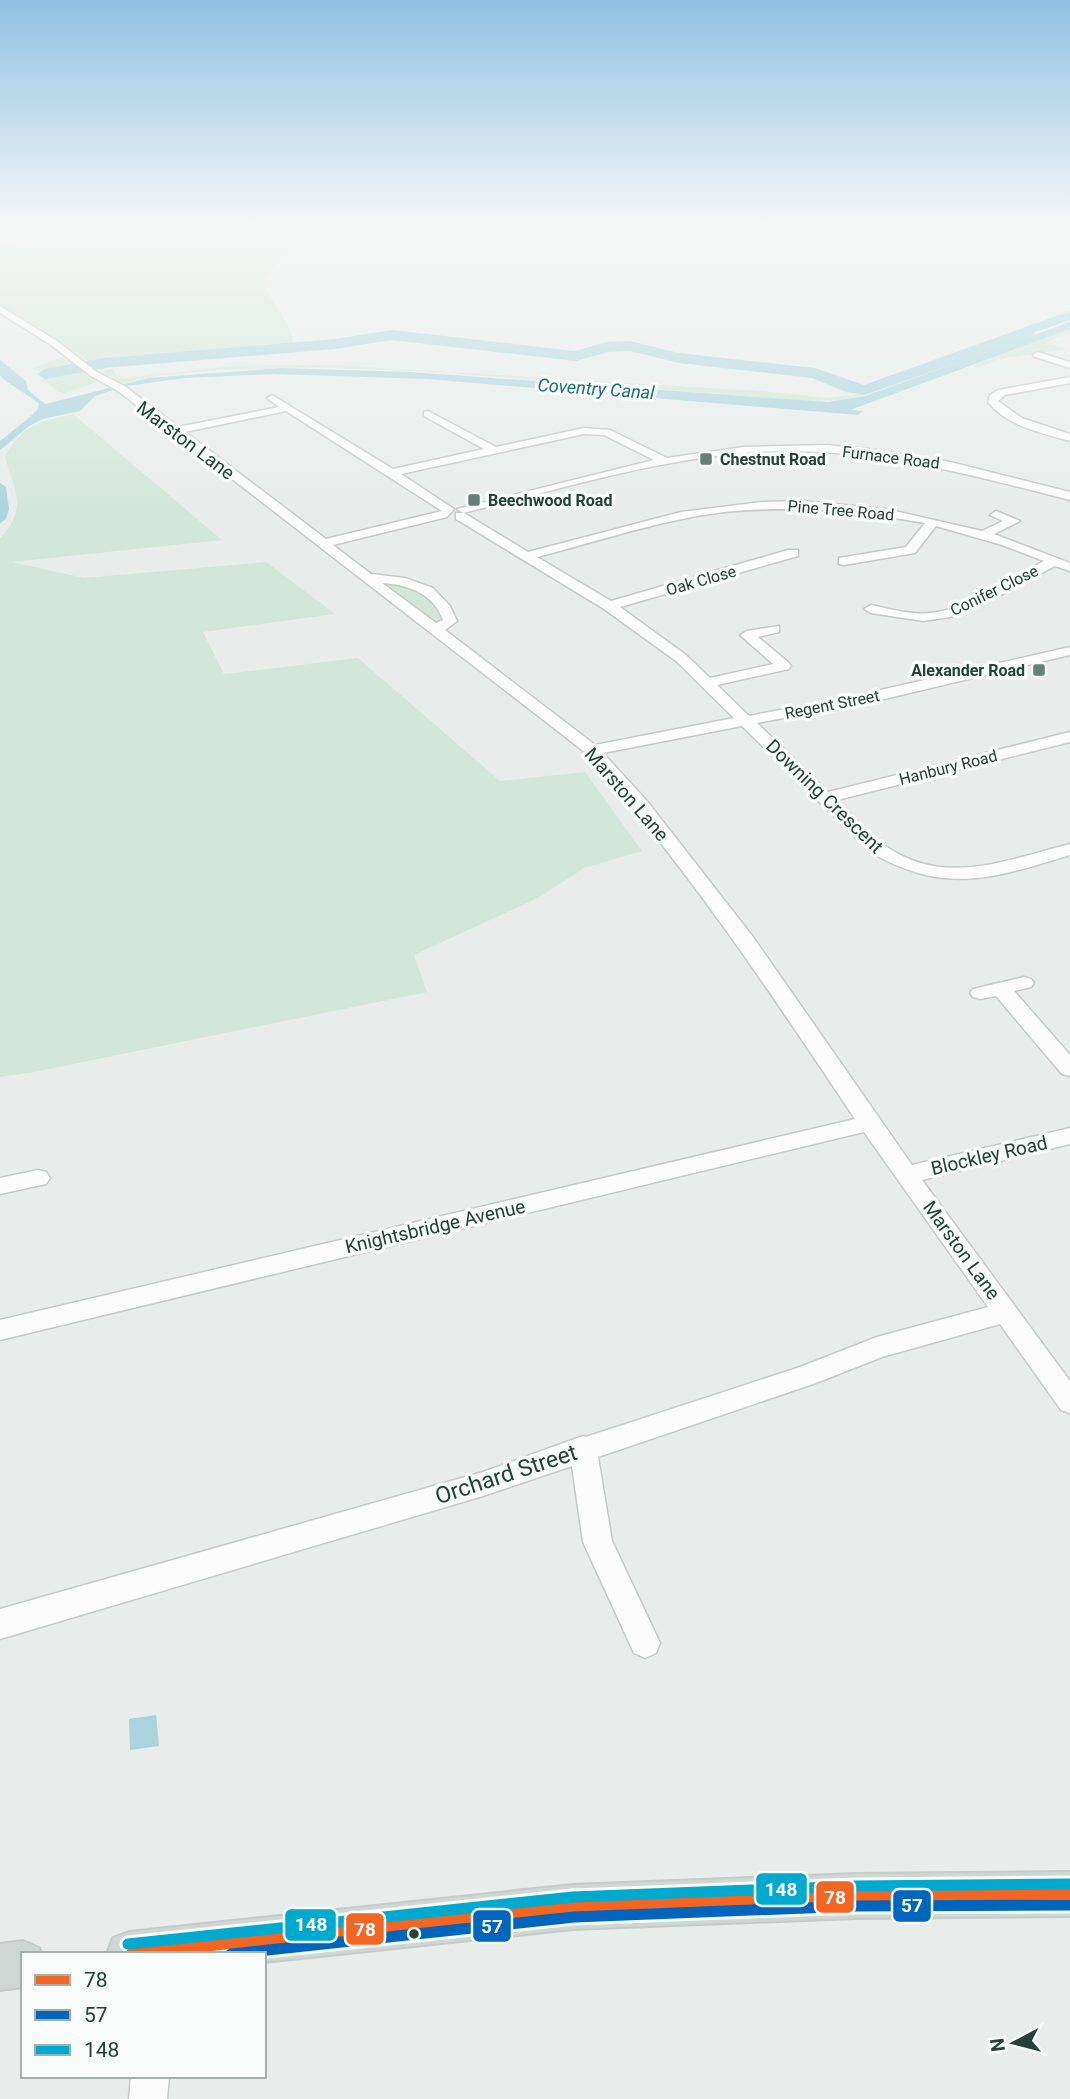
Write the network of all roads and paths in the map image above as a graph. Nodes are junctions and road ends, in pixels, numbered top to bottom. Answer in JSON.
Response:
{"nodes":[{"id":1,"x":22,"y":323,"type":"edge"},
{"id":2,"x":1038,"y":355,"type":"dead end"},
{"id":3,"x":1070,"y":365,"type":"edge"},
{"id":4,"x":1070,"y":380,"type":"edge"},
{"id":5,"x":272,"y":398,"type":"dead end"},
{"id":6,"x":288,"y":408,"type":"junction"},
{"id":7,"x":428,"y":414,"type":"dead end"},
{"id":8,"x":173,"y":431,"type":"junction"},
{"id":9,"x":1070,"y":438,"type":"edge"},
{"id":10,"x":493,"y":450,"type":"junction"},
{"id":11,"x":666,"y":462,"type":"junction"},
{"id":12,"x":391,"y":473,"type":"junction"},
{"id":13,"x":1070,"y":496,"type":"edge"},
{"id":14,"x":454,"y":512,"type":"junction"},
{"id":15,"x":996,"y":514,"type":"dead end"},
{"id":16,"x":933,"y":522,"type":"junction"},
{"id":17,"x":982,"y":535,"type":"junction"},
{"id":18,"x":323,"y":544,"type":"junction"},
{"id":19,"x":793,"y":553,"type":"dead end"},
{"id":20,"x":526,"y":556,"type":"junction"},
{"id":21,"x":844,"y":561,"type":"dead end"},
{"id":22,"x":1054,"y":561,"type":"junction"},
{"id":23,"x":1070,"y":567,"type":"edge"},
{"id":24,"x":366,"y":578,"type":"junction"},
{"id":25,"x":609,"y":606,"type":"junction"},
{"id":26,"x":881,"y":614,"type":"dead end"},
{"id":27,"x":774,"y":629,"type":"dead end"},
{"id":28,"x":435,"y":630,"type":"junction"},
{"id":29,"x":1070,"y":651,"type":"edge"},
{"id":30,"x":707,"y":683,"type":"junction"},
{"id":31,"x":747,"y":722,"type":"junction"},
{"id":32,"x":1070,"y":737,"type":"edge"},
{"id":33,"x":592,"y":750,"type":"junction"},
{"id":34,"x":825,"y":798,"type":"junction"},
{"id":35,"x":1070,"y":849,"type":"edge"},
{"id":36,"x":1024,"y":983,"type":"dead end"},
{"id":37,"x":1070,"y":1069,"type":"edge"},
{"id":38,"x":870,"y":1123,"type":"junction"},
{"id":39,"x":1070,"y":1136,"type":"edge"},
{"id":40,"x":907,"y":1175,"type":"junction"},
{"id":41,"x":38,"y":1178,"type":"dead end"},
{"id":42,"x":0,"y":1186,"type":"edge"},
{"id":43,"x":1007,"y":1312,"type":"junction"},
{"id":44,"x":0,"y":1330,"type":"edge"},
{"id":45,"x":1070,"y":1402,"type":"edge"},
{"id":46,"x":583,"y":1448,"type":"junction"},
{"id":47,"x":0,"y":1624,"type":"edge"},
{"id":48,"x":645,"y":1643,"type":"dead end"},
{"id":49,"x":1070,"y":1894,"type":"edge"},
{"id":50,"x":159,"y":1952,"type":"edge"},
{"id":51,"x":21,"y":1964,"type":"edge"},
{"id":52,"x":0,"y":1967,"type":"edge"},
{"id":53,"x":150,"y":2078,"type":"edge"},
{"id":54,"x":148,"y":2099,"type":"edge"}],
"edges":[{"from":1,"to":8,"type":"street","name":"Marston Lane"},
{"from":2,"to":3,"type":"street"},
{"from":4,"to":9,"type":"street"},
{"from":5,"to":6,"type":"street"},
{"from":6,"to":8,"type":"street"},
{"from":6,"to":12,"type":"street"},
{"from":7,"to":10,"type":"street"},
{"from":8,"to":18,"type":"street","name":"Marston Lane"},
{"from":10,"to":11,"type":"street"},
{"from":10,"to":12,"type":"street"},
{"from":11,"to":13,"type":"street","name":"Furnace Road"},
{"from":11,"to":14,"type":"street","name":"Furnace Road"},
{"from":12,"to":14,"type":"street"},
{"from":14,"to":18,"type":"street","name":"Furnace Road"},
{"from":14,"to":20,"type":"street"},
{"from":15,"to":17,"type":"street"},
{"from":16,"to":17,"type":"street","name":"Pine Tree Road"},
{"from":16,"to":20,"type":"street","name":"Pine Tree Road"},
{"from":16,"to":21,"type":"street"},
{"from":17,"to":22,"type":"street","name":"Pine Tree Road"},
{"from":18,"to":24,"type":"street","name":"Marston Lane"},
{"from":19,"to":25,"type":"street","name":"Oak Close"},
{"from":20,"to":25,"type":"street"},
{"from":22,"to":23,"type":"street","name":"Pine Tree Road"},
{"from":22,"to":26,"type":"street","name":"Conifer Close"},
{"from":24,"to":28,"type":"street","name":"Marston Lane"},
{"from":24,"to":28,"type":"street"},
{"from":25,"to":30,"type":"street"},
{"from":27,"to":30,"type":"street"},
{"from":28,"to":33,"type":"street","name":"Marston Lane"},
{"from":29,"to":31,"type":"street","name":"Regent Street"},
{"from":30,"to":31,"type":"street"},
{"from":31,"to":33,"type":"street","name":"Regent Street"},
{"from":31,"to":34,"type":"street","name":"Downing Crescent"},
{"from":32,"to":34,"type":"street","name":"Hanbury Road"},
{"from":33,"to":38,"type":"street","name":"Marston Lane"},
{"from":34,"to":35,"type":"street","name":"Downing Crescent"},
{"from":36,"to":37,"type":"street"},
{"from":38,"to":40,"type":"street","name":"Marston Lane"},
{"from":38,"to":44,"type":"street","name":"Knightsbridge Avenue"},
{"from":39,"to":40,"type":"street","name":"Blockley Road"},
{"from":40,"to":43,"type":"street","name":"Marston Lane"},
{"from":41,"to":42,"type":"street"},
{"from":43,"to":45,"type":"street","name":"Marston Lane"},
{"from":43,"to":46,"type":"street","name":"Orchard Street"},
{"from":46,"to":47,"type":"street","name":"Orchard Street"},
{"from":46,"to":48,"type":"street"},
{"from":49,"to":50,"type":"main road"},
{"from":51,"to":52,"type":"main road"},
{"from":53,"to":54,"type":"street"}]}
